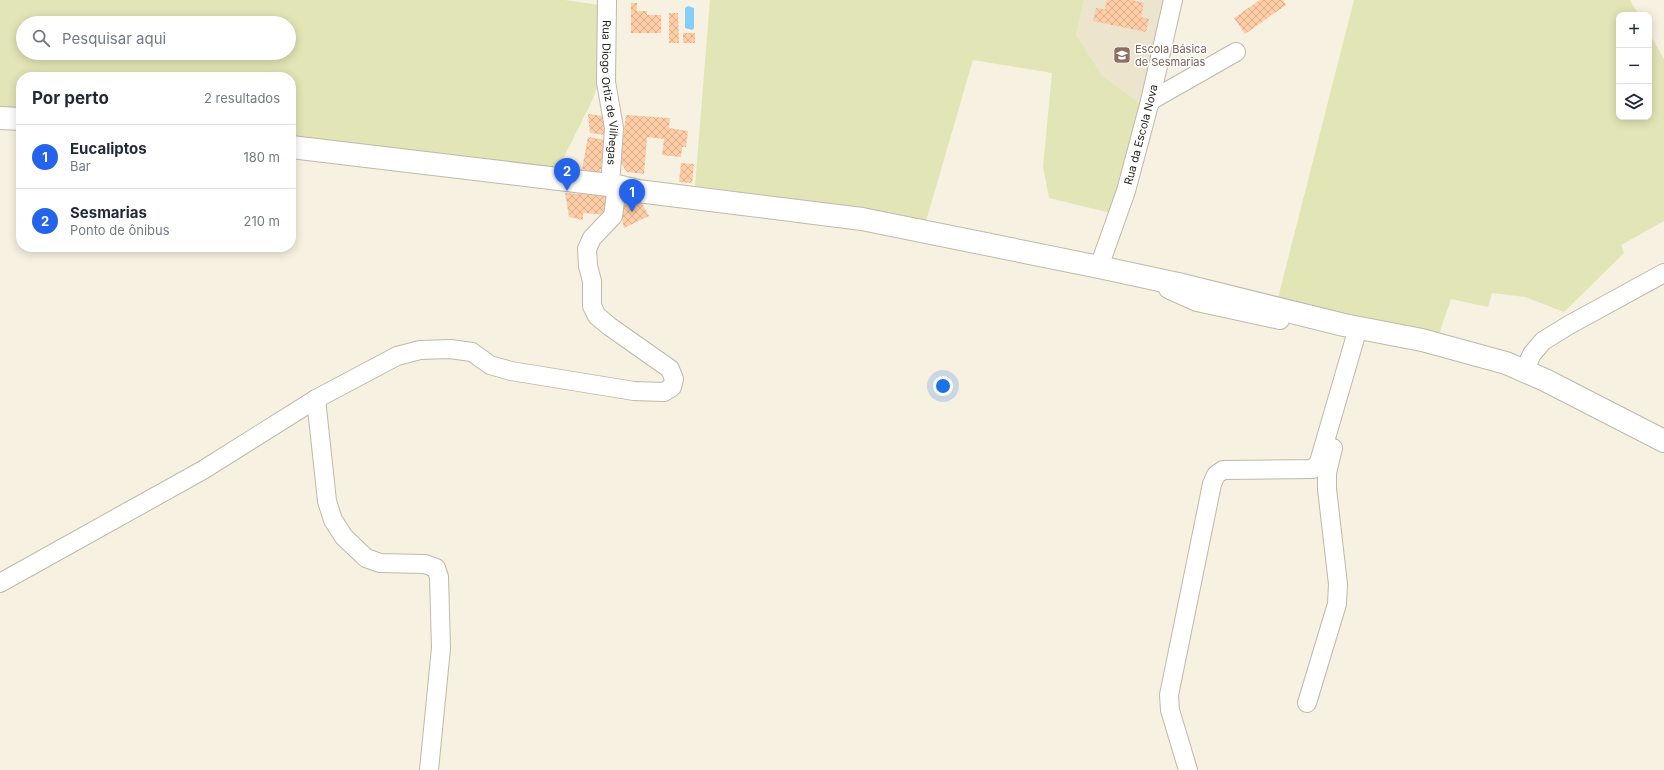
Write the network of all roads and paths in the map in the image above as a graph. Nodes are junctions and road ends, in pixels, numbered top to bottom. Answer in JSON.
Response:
{"nodes":[{"id":1,"x":607,"y":0,"type":"edge"},
{"id":2,"x":1173,"y":0,"type":"edge"},
{"id":3,"x":1236,"y":52,"type":"dead end"},
{"id":4,"x":1150,"y":101,"type":"junction"},
{"id":5,"x":0,"y":118,"type":"edge"},
{"id":6,"x":16,"y":119,"type":"edge"},
{"id":7,"x":296,"y":148,"type":"edge"},
{"id":8,"x":613,"y":186,"type":"junction"},
{"id":9,"x":1099,"y":267,"type":"junction"},
{"id":10,"x":1664,"y":274,"type":"edge"},
{"id":11,"x":1356,"y":327,"type":"junction"},
{"id":12,"x":1524,"y":371,"type":"junction"},
{"id":13,"x":316,"y":400,"type":"junction"},
{"id":14,"x":1664,"y":441,"type":"edge"},
{"id":15,"x":0,"y":583,"type":"edge"},
{"id":16,"x":1307,"y":703,"type":"dead end"},
{"id":17,"x":429,"y":770,"type":"edge"},
{"id":18,"x":1188,"y":770,"type":"edge"}],
"edges":[{"from":1,"to":8,"type":"street","name":"Rua Diogo Ortiz de Vilhegas"},
{"from":2,"to":4,"type":"street","name":"Rua da Escola Nova"},
{"from":3,"to":4,"type":"street"},
{"from":4,"to":9,"type":"street","name":"Rua da Escola Nova"},
{"from":5,"to":6,"type":"main road"},
{"from":7,"to":8,"type":"main road"},
{"from":8,"to":9,"type":"main road"},
{"from":8,"to":13,"type":"street","name":"Rua Diogo Ortiz de Vilhegas"},
{"from":9,"to":11,"type":"main road"},
{"from":10,"to":12,"type":"street"},
{"from":11,"to":12,"type":"main road"},
{"from":11,"to":16,"type":"street"},
{"from":11,"to":18,"type":"street"},
{"from":12,"to":14,"type":"main road"},
{"from":13,"to":15,"type":"street"},
{"from":13,"to":17,"type":"street"}]}
